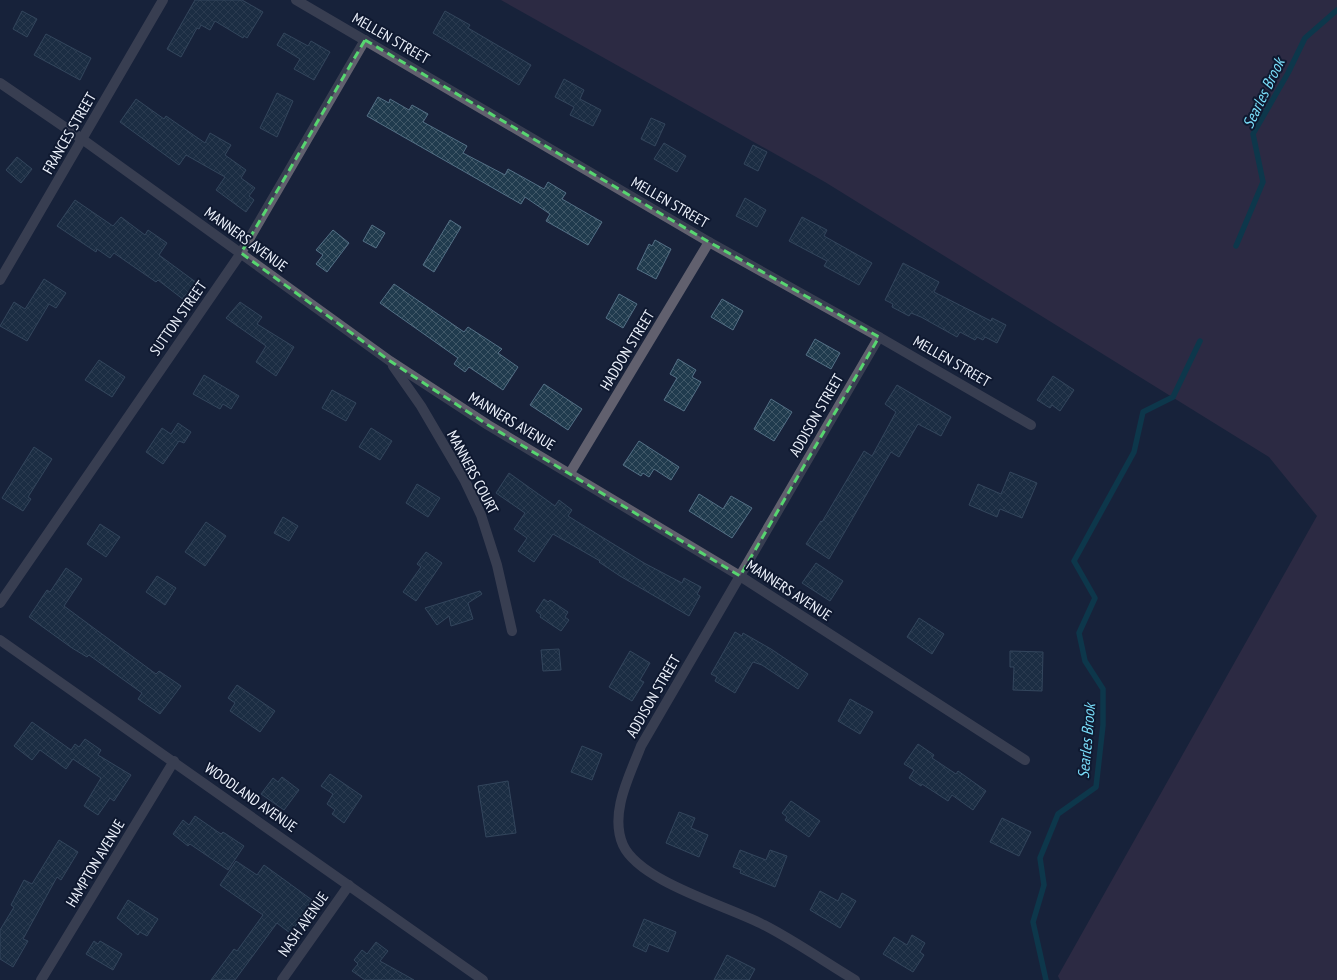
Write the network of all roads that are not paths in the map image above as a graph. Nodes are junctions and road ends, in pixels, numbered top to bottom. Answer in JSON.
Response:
{"nodes":[{"id":1,"x":163,"y":0,"type":"edge"},
{"id":2,"x":296,"y":0,"type":"edge"},
{"id":3,"x":365,"y":40,"type":"junction"},
{"id":4,"x":0,"y":83,"type":"edge"},
{"id":5,"x":82,"y":140,"type":"junction"},
{"id":6,"x":709,"y":242,"type":"junction"},
{"id":7,"x":241,"y":253,"type":"junction"},
{"id":8,"x":0,"y":280,"type":"edge"},
{"id":9,"x":879,"y":337,"type":"junction"},
{"id":10,"x":390,"y":361,"type":"junction"},
{"id":11,"x":1031,"y":425,"type":"dead end"},
{"id":12,"x":570,"y":473,"type":"junction"},
{"id":13,"x":740,"y":576,"type":"junction"},
{"id":14,"x":0,"y":603,"type":"edge"},
{"id":15,"x":512,"y":631,"type":"dead end"},
{"id":16,"x":0,"y":640,"type":"edge"},
{"id":17,"x":1025,"y":760,"type":"dead end"},
{"id":18,"x":174,"y":762,"type":"junction"},
{"id":19,"x":349,"y":885,"type":"junction"},
{"id":20,"x":41,"y":980,"type":"edge"},
{"id":21,"x":282,"y":980,"type":"edge"},
{"id":22,"x":484,"y":980,"type":"edge"},
{"id":23,"x":855,"y":980,"type":"edge"}],
"edges":[{"from":1,"to":5,"type":"street","name":"FRANCES STREET"},
{"from":2,"to":3,"type":"street","name":"MELLEN STREET"},
{"from":3,"to":6,"type":"street","name":"MELLEN STREET"},
{"from":3,"to":7,"type":"street","name":"SUTTON STREET"},
{"from":4,"to":5,"type":"street","name":"MANNERS AVENUE"},
{"from":5,"to":7,"type":"street","name":"MANNERS AVENUE"},
{"from":5,"to":8,"type":"street","name":"FRANCES STREET"},
{"from":6,"to":9,"type":"street","name":"MELLEN STREET"},
{"from":6,"to":12,"type":"street","name":"HADDON STREET"},
{"from":7,"to":10,"type":"street","name":"MANNERS AVENUE"},
{"from":7,"to":14,"type":"street","name":"SUTTON STREET"},
{"from":9,"to":11,"type":"street","name":"MELLEN STREET"},
{"from":9,"to":13,"type":"street","name":"ADDISON STREET"},
{"from":10,"to":12,"type":"street","name":"MANNERS AVENUE"},
{"from":10,"to":15,"type":"street","name":"MANNERS COURT"},
{"from":12,"to":13,"type":"street","name":"MANNERS AVENUE"},
{"from":13,"to":17,"type":"street","name":"MANNERS AVENUE"},
{"from":13,"to":23,"type":"street","name":"ADDISON STREET"},
{"from":16,"to":18,"type":"street","name":"WOODLAND AVENUE"},
{"from":18,"to":19,"type":"street","name":"WOODLAND AVENUE"},
{"from":18,"to":20,"type":"street","name":"HAMPTON AVENUE"},
{"from":19,"to":21,"type":"street","name":"NASH AVENUE"},
{"from":19,"to":22,"type":"street","name":"WOODLAND AVENUE"}]}
